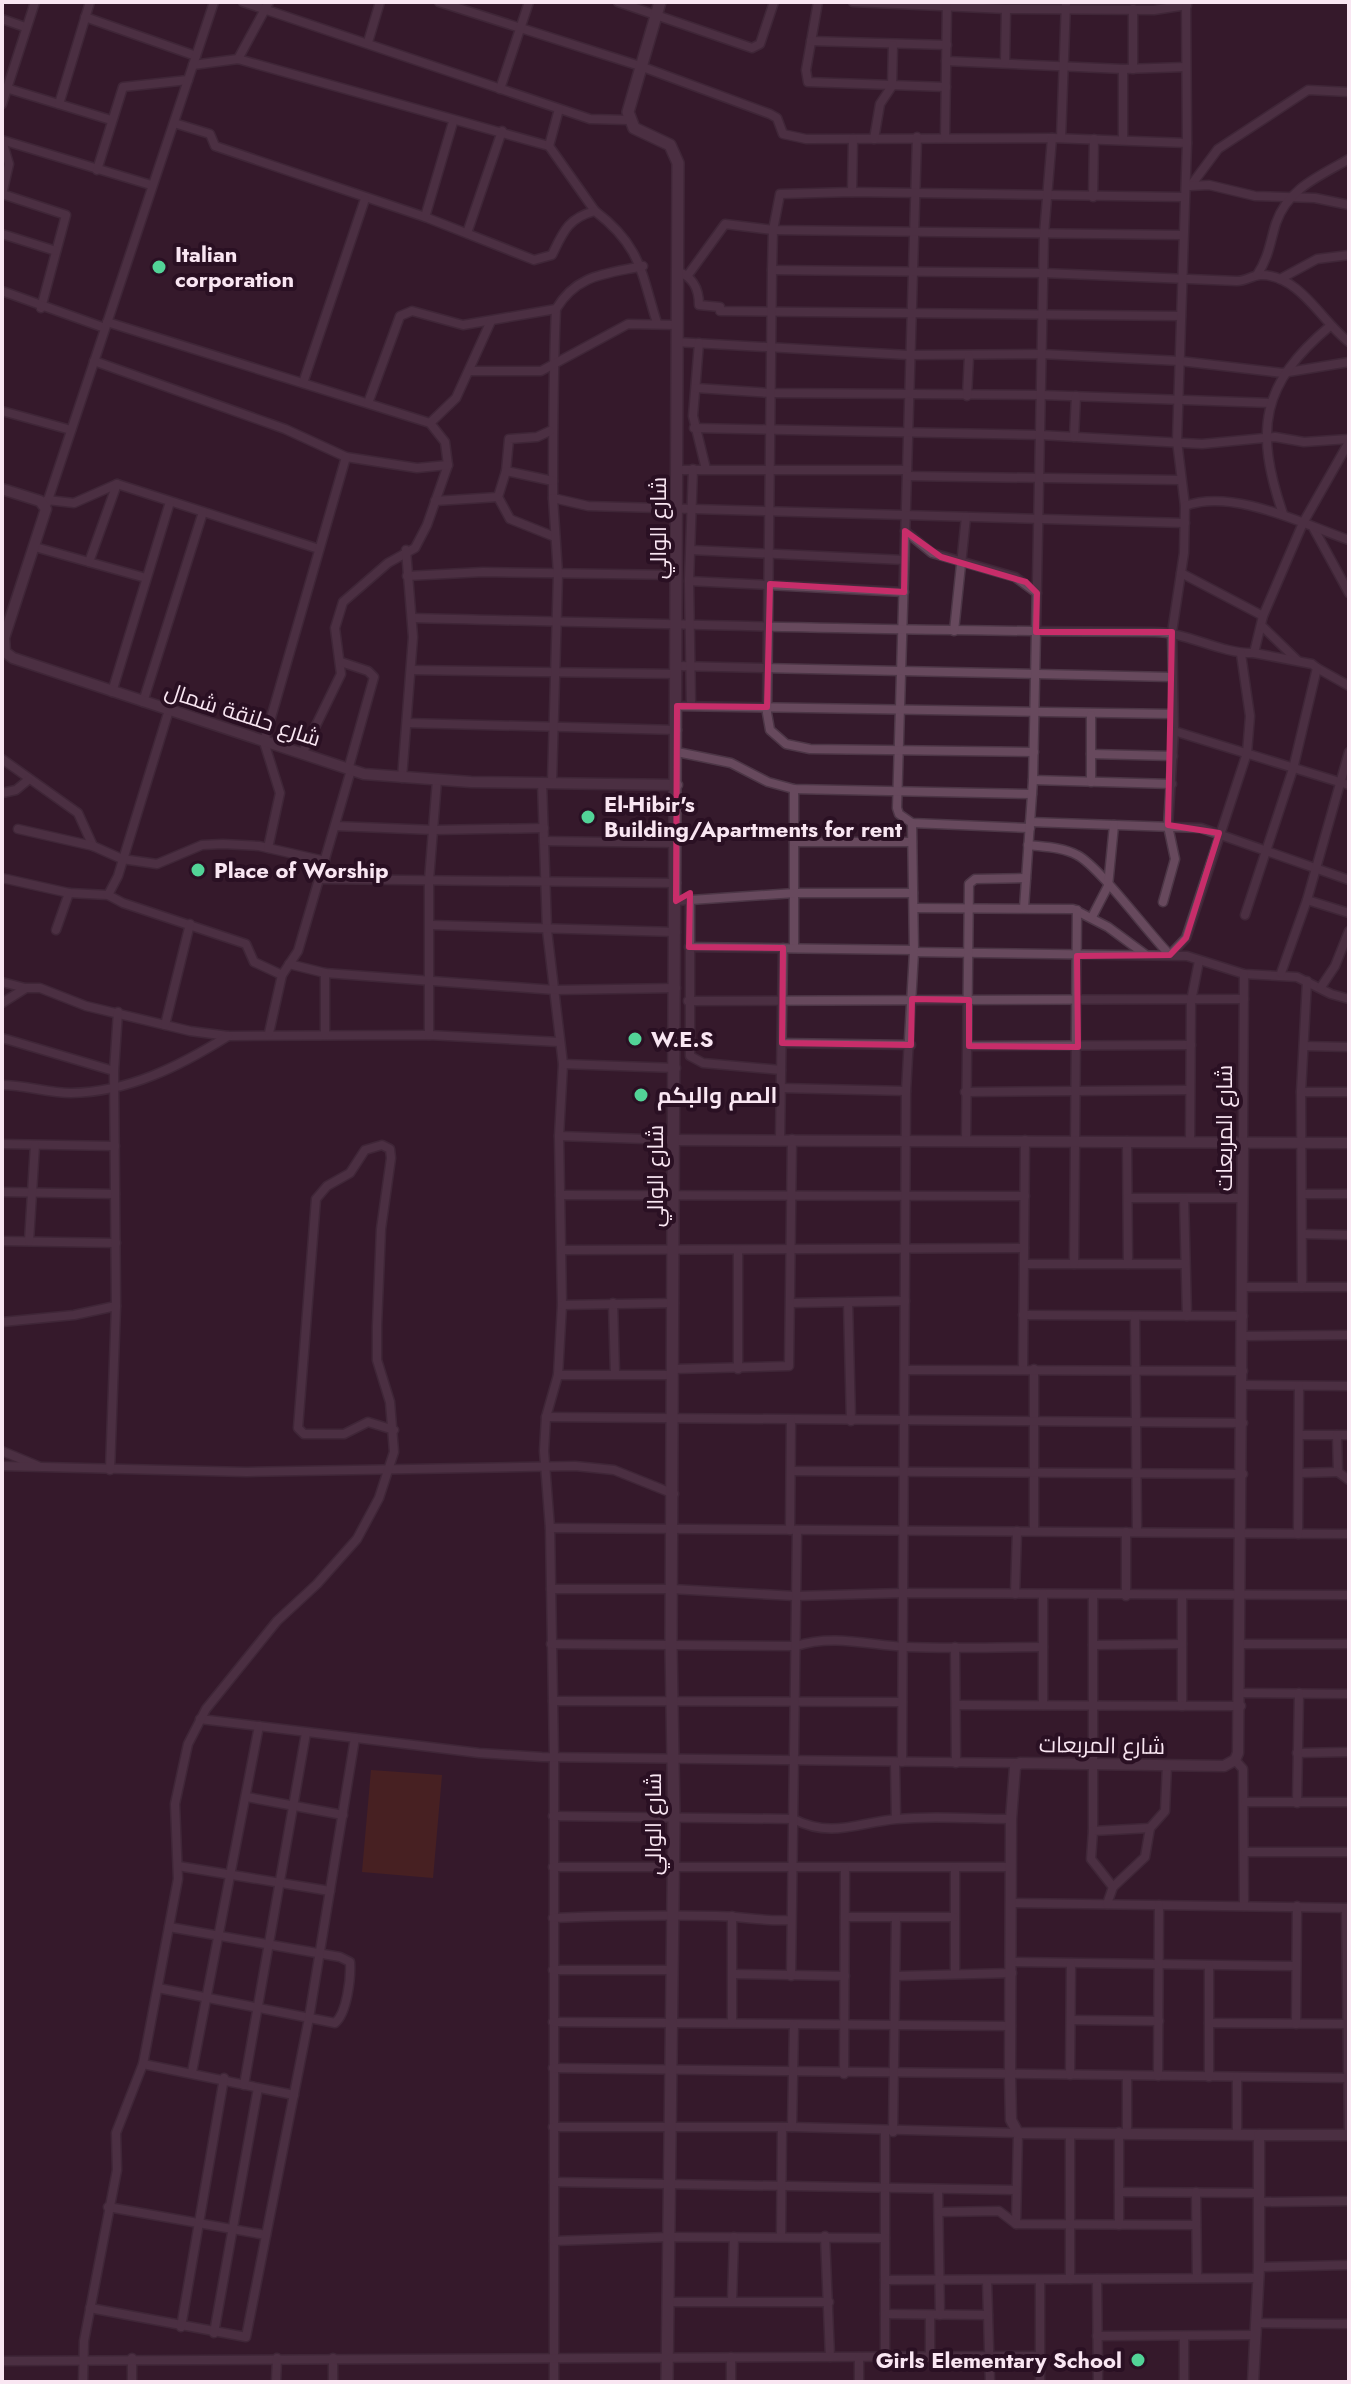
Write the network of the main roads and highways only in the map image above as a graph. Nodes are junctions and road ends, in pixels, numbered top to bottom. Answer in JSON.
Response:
{"nodes":[{"id":1,"x":658,"y":8,"type":"edge"},
{"id":2,"x":667,"y":2382,"type":"edge"}],
"edges":[{"from":1,"to":2,"type":"main road","name":"شارع الوالي"}]}
